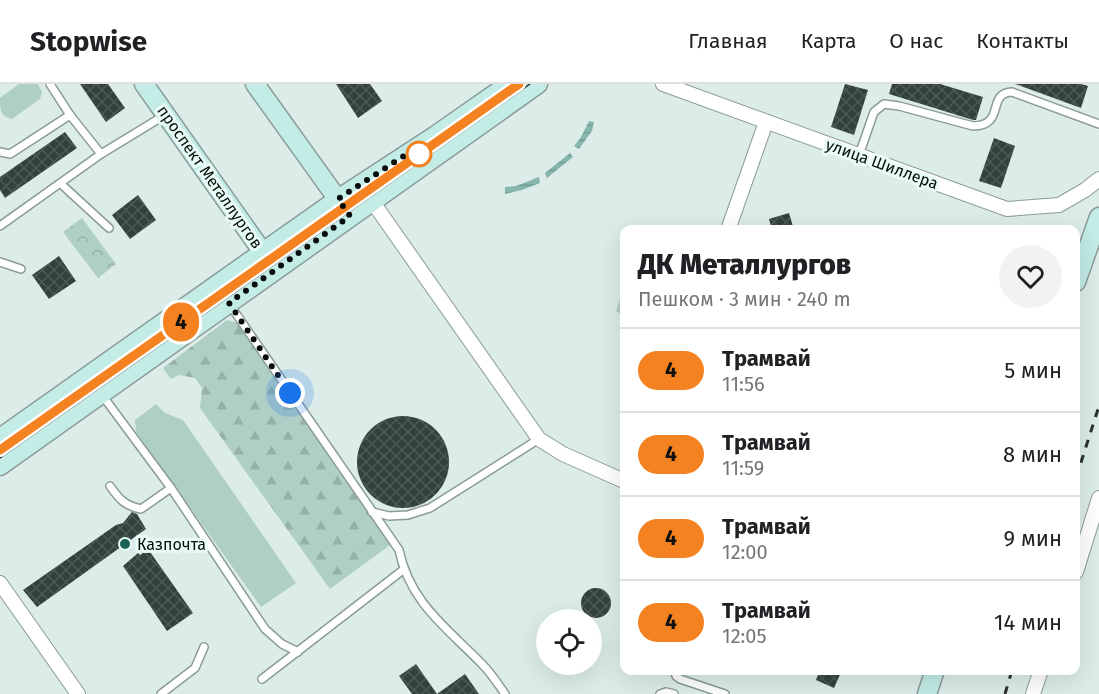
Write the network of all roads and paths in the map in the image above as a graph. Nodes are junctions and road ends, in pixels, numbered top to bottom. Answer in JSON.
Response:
{"nodes":[{"id":1,"x":50,"y":84,"type":"edge"},
{"id":2,"x":144,"y":84,"type":"edge"},
{"id":3,"x":509,"y":84,"type":"edge"},
{"id":4,"x":538,"y":84,"type":"edge"},
{"id":5,"x":663,"y":84,"type":"edge"},
{"id":6,"x":261,"y":88,"type":"edge"},
{"id":7,"x":165,"y":114,"type":"junction"},
{"id":8,"x":70,"y":115,"type":"junction"},
{"id":9,"x":766,"y":122,"type":"junction"},
{"id":10,"x":1099,"y":124,"type":"edge"},
{"id":11,"x":0,"y":152,"type":"edge"},
{"id":12,"x":101,"y":154,"type":"junction"},
{"id":13,"x":859,"y":155,"type":"junction"},
{"id":14,"x":1099,"y":179,"type":"edge"},
{"id":15,"x":61,"y":184,"type":"junction"},
{"id":16,"x":338,"y":199,"type":"junction"},
{"id":17,"x":372,"y":201,"type":"junction"},
{"id":18,"x":350,"y":216,"type":"junction"},
{"id":19,"x":1099,"y":217,"type":"edge"},
{"id":20,"x":730,"y":225,"type":"edge"},
{"id":21,"x":0,"y":226,"type":"edge"},
{"id":22,"x":109,"y":228,"type":"dead end"},
{"id":23,"x":263,"y":252,"type":"junction"},
{"id":24,"x":0,"y":262,"type":"edge"},
{"id":25,"x":21,"y":269,"type":"dead end"},
{"id":26,"x":275,"y":270,"type":"junction"},
{"id":27,"x":1080,"y":271,"type":"edge"},
{"id":28,"x":229,"y":303,"type":"junction"},
{"id":29,"x":102,"y":395,"type":"junction"},
{"id":30,"x":0,"y":438,"type":"edge"},
{"id":31,"x":539,"y":439,"type":"junction"},
{"id":32,"x":0,"y":466,"type":"edge"},
{"id":33,"x":620,"y":479,"type":"edge"},
{"id":34,"x":110,"y":486,"type":"dead end"},
{"id":35,"x":171,"y":488,"type":"junction"},
{"id":36,"x":1099,"y":498,"type":"edge"},
{"id":37,"x":372,"y":512,"type":"junction"},
{"id":38,"x":1080,"y":559,"type":"edge"},
{"id":39,"x":403,"y":570,"type":"junction"},
{"id":40,"x":0,"y":583,"type":"edge"},
{"id":41,"x":204,"y":647,"type":"dead end"},
{"id":42,"x":298,"y":652,"type":"junction"},
{"id":43,"x":676,"y":675,"type":"edge"},
{"id":44,"x":933,"y":675,"type":"edge"},
{"id":45,"x":1039,"y":675,"type":"edge"},
{"id":46,"x":262,"y":679,"type":"dead end"},
{"id":47,"x":78,"y":694,"type":"edge"},
{"id":48,"x":160,"y":694,"type":"edge"},
{"id":49,"x":505,"y":694,"type":"edge"},
{"id":50,"x":660,"y":694,"type":"edge"},
{"id":51,"x":674,"y":694,"type":"edge"},
{"id":52,"x":725,"y":694,"type":"edge"},
{"id":53,"x":927,"y":694,"type":"edge"},
{"id":54,"x":1033,"y":694,"type":"edge"}],
"edges":[{"from":1,"to":8,"type":"lane"},
{"from":2,"to":7,"type":"main road","name":"проспект Металлургов"},
{"from":3,"to":16,"type":"main road"},
{"from":4,"to":17,"type":"main road"},
{"from":5,"to":9,"type":"street","name":"улица Шиллера"},
{"from":6,"to":16,"type":"main road"},
{"from":7,"to":12,"type":"lane"},
{"from":7,"to":23,"type":"main road","name":"проспект Металлургов"},
{"from":8,"to":11,"type":"lane"},
{"from":8,"to":12,"type":"lane"},
{"from":9,"to":13,"type":"street","name":"улица Шиллера"},
{"from":9,"to":20,"type":"street"},
{"from":10,"to":13,"type":"lane"},
{"from":12,"to":15,"type":"lane"},
{"from":13,"to":14,"type":"street","name":"улица Шиллера"},
{"from":15,"to":21,"type":"lane"},
{"from":15,"to":22,"type":"lane"},
{"from":16,"to":18,"type":"main road"},
{"from":16,"to":23,"type":"main road"},
{"from":17,"to":18,"type":"main road"},
{"from":17,"to":31,"type":"street"},
{"from":18,"to":26,"type":"main road"},
{"from":19,"to":27,"type":"main road"},
{"from":23,"to":26,"type":"main road","name":"проспект Металлургов"},
{"from":23,"to":30,"type":"main road"},
{"from":24,"to":25,"type":"lane"},
{"from":26,"to":28,"type":"main road"},
{"from":28,"to":29,"type":"main road"},
{"from":28,"to":37,"type":"lane"},
{"from":29,"to":32,"type":"main road"},
{"from":29,"to":35,"type":"lane"},
{"from":31,"to":33,"type":"street"},
{"from":31,"to":37,"type":"lane"},
{"from":34,"to":35,"type":"lane"},
{"from":35,"to":42,"type":"lane"},
{"from":36,"to":38,"type":"street"},
{"from":37,"to":39,"type":"lane"},
{"from":39,"to":42,"type":"lane"},
{"from":39,"to":49,"type":"lane"},
{"from":40,"to":47,"type":"street"},
{"from":41,"to":48,"type":"lane"},
{"from":42,"to":46,"type":"lane"},
{"from":43,"to":52,"type":"lane"},
{"from":44,"to":53,"type":"main road"},
{"from":45,"to":54,"type":"street"},
{"from":50,"to":51,"type":"lane"}]}
